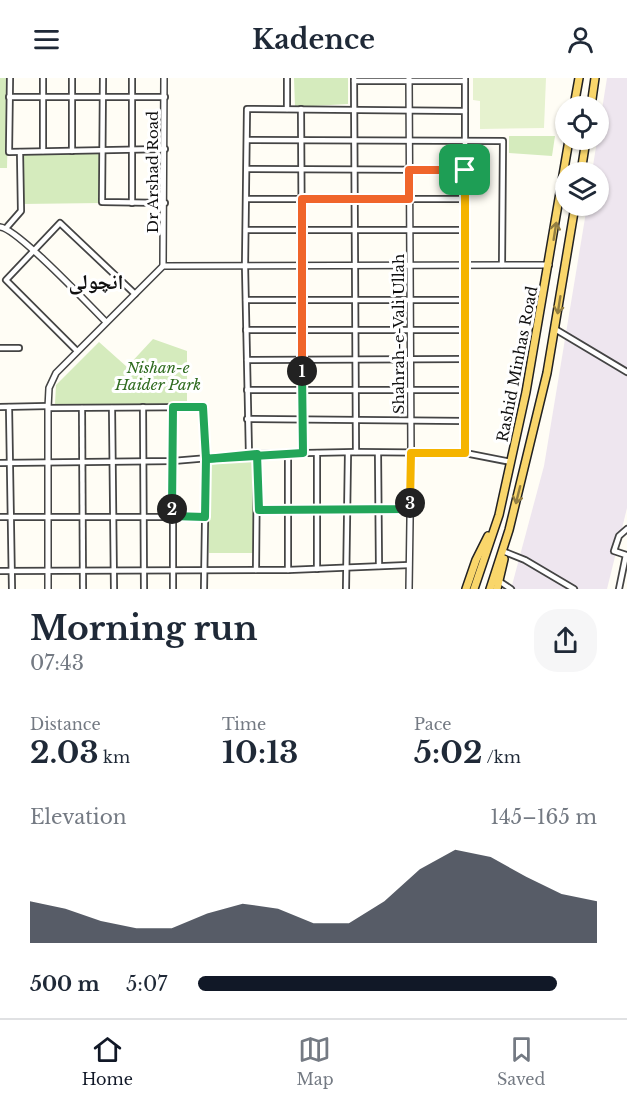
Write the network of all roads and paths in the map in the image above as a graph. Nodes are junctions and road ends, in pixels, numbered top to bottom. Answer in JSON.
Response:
{"nodes":[{"id":1,"x":10,"y":78,"type":"edge"},
{"id":2,"x":43,"y":78,"type":"edge"},
{"id":3,"x":72,"y":78,"type":"edge"},
{"id":4,"x":103,"y":78,"type":"edge"},
{"id":5,"x":132,"y":78,"type":"edge"},
{"id":6,"x":164,"y":78,"type":"edge"},
{"id":7,"x":287,"y":78,"type":"edge"},
{"id":8,"x":579,"y":78,"type":"edge"},
{"id":9,"x":595,"y":78,"type":"edge"},
{"id":10,"x":354,"y":79,"type":"edge"},
{"id":11,"x":409,"y":79,"type":"edge"},
{"id":12,"x":465,"y":79,"type":"edge"},
{"id":13,"x":576,"y":96,"type":"edge"},
{"id":14,"x":592,"y":96,"type":"edge"},
{"id":15,"x":43,"y":97,"type":"junction"},
{"id":16,"x":72,"y":97,"type":"junction"},
{"id":17,"x":102,"y":97,"type":"junction"},
{"id":18,"x":132,"y":97,"type":"junction"},
{"id":19,"x":165,"y":97,"type":"junction"},
{"id":20,"x":9,"y":98,"type":"junction"},
{"id":21,"x":287,"y":109,"type":"junction"},
{"id":22,"x":301,"y":109,"type":"junction"},
{"id":23,"x":409,"y":109,"type":"junction"},
{"id":24,"x":353,"y":110,"type":"junction"},
{"id":25,"x":465,"y":111,"type":"junction"},
{"id":26,"x":354,"y":139,"type":"junction"},
{"id":27,"x":410,"y":139,"type":"junction"},
{"id":28,"x":248,"y":140,"type":"junction"},
{"id":29,"x":302,"y":140,"type":"junction"},
{"id":30,"x":465,"y":141,"type":"junction"},
{"id":31,"x":165,"y":149,"type":"junction"},
{"id":32,"x":133,"y":150,"type":"junction"},
{"id":33,"x":567,"y":150,"type":"edge"},
{"id":34,"x":43,"y":151,"type":"junction"},
{"id":35,"x":72,"y":151,"type":"junction"},
{"id":36,"x":102,"y":151,"type":"junction"},
{"id":37,"x":20,"y":152,"type":"junction"},
{"id":38,"x":248,"y":169,"type":"junction"},
{"id":39,"x":354,"y":169,"type":"junction"},
{"id":40,"x":302,"y":170,"type":"junction"},
{"id":41,"x":409,"y":170,"type":"junction"},
{"id":42,"x":465,"y":170,"type":"junction"},
{"id":43,"x":247,"y":199,"type":"junction"},
{"id":44,"x":302,"y":199,"type":"junction"},
{"id":45,"x":355,"y":199,"type":"junction"},
{"id":46,"x":409,"y":199,"type":"junction"},
{"id":47,"x":465,"y":199,"type":"junction"},
{"id":48,"x":132,"y":203,"type":"junction"},
{"id":49,"x":165,"y":203,"type":"junction"},
{"id":50,"x":573,"y":216,"type":"edge"},
{"id":51,"x":3,"y":227,"type":"edge"},
{"id":52,"x":246,"y":230,"type":"junction"},
{"id":53,"x":302,"y":230,"type":"junction"},
{"id":54,"x":355,"y":230,"type":"junction"},
{"id":55,"x":409,"y":230,"type":"junction"},
{"id":56,"x":465,"y":230,"type":"junction"},
{"id":57,"x":33,"y":251,"type":"junction"},
{"id":58,"x":356,"y":265,"type":"junction"},
{"id":59,"x":409,"y":265,"type":"junction"},
{"id":60,"x":465,"y":265,"type":"junction"},
{"id":61,"x":502,"y":265,"type":"junction"},
{"id":62,"x":549,"y":265,"type":"junction"},
{"id":63,"x":163,"y":266,"type":"junction"},
{"id":64,"x":245,"y":266,"type":"junction"},
{"id":65,"x":303,"y":266,"type":"junction"},
{"id":66,"x":135,"y":294,"type":"junction"},
{"id":67,"x":356,"y":299,"type":"junction"},
{"id":68,"x":410,"y":299,"type":"junction"},
{"id":69,"x":246,"y":300,"type":"junction"},
{"id":70,"x":302,"y":300,"type":"junction"},
{"id":71,"x":465,"y":300,"type":"junction"},
{"id":72,"x":106,"y":322,"type":"junction"},
{"id":73,"x":356,"y":329,"type":"junction"},
{"id":74,"x":410,"y":329,"type":"junction"},
{"id":75,"x":555,"y":329,"type":"junction"},
{"id":76,"x":246,"y":330,"type":"junction"},
{"id":77,"x":302,"y":330,"type":"junction"},
{"id":78,"x":465,"y":330,"type":"junction"},
{"id":79,"x":0,"y":348,"type":"edge"},
{"id":80,"x":19,"y":348,"type":"dead end"},
{"id":81,"x":77,"y":351,"type":"junction"},
{"id":82,"x":247,"y":360,"type":"junction"},
{"id":83,"x":356,"y":360,"type":"junction"},
{"id":84,"x":410,"y":360,"type":"junction"},
{"id":85,"x":465,"y":360,"type":"junction"},
{"id":86,"x":303,"y":361,"type":"junction"},
{"id":87,"x":627,"y":372,"type":"edge"},
{"id":88,"x":301,"y":388,"type":"junction"},
{"id":89,"x":356,"y":389,"type":"junction"},
{"id":90,"x":247,"y":390,"type":"junction"},
{"id":91,"x":410,"y":390,"type":"junction"},
{"id":92,"x":465,"y":390,"type":"junction"},
{"id":93,"x":0,"y":407,"type":"edge"},
{"id":94,"x":9,"y":407,"type":"junction"},
{"id":95,"x":48,"y":407,"type":"junction"},
{"id":96,"x":142,"y":407,"type":"junction"},
{"id":97,"x":173,"y":407,"type":"junction"},
{"id":98,"x":82,"y":408,"type":"junction"},
{"id":99,"x":112,"y":408,"type":"junction"},
{"id":100,"x":247,"y":419,"type":"junction"},
{"id":101,"x":301,"y":419,"type":"junction"},
{"id":102,"x":356,"y":419,"type":"junction"},
{"id":103,"x":410,"y":419,"type":"junction"},
{"id":104,"x":465,"y":421,"type":"junction"},
{"id":105,"x":356,"y":452,"type":"junction"},
{"id":106,"x":288,"y":453,"type":"junction"},
{"id":107,"x":303,"y":453,"type":"junction"},
{"id":108,"x":317,"y":453,"type":"junction"},
{"id":109,"x":348,"y":453,"type":"junction"},
{"id":110,"x":378,"y":453,"type":"junction"},
{"id":111,"x":411,"y":453,"type":"junction"},
{"id":112,"x":465,"y":453,"type":"junction"},
{"id":113,"x":257,"y":454,"type":"junction"},
{"id":114,"x":249,"y":455,"type":"junction"},
{"id":115,"x":206,"y":459,"type":"junction"},
{"id":116,"x":144,"y":461,"type":"junction"},
{"id":117,"x":173,"y":461,"type":"junction"},
{"id":118,"x":0,"y":462,"type":"edge"},
{"id":119,"x":10,"y":462,"type":"junction"},
{"id":120,"x":47,"y":462,"type":"junction"},
{"id":121,"x":113,"y":462,"type":"junction"},
{"id":122,"x":511,"y":462,"type":"junction"},
{"id":123,"x":82,"y":463,"type":"junction"},
{"id":124,"x":410,"y":509,"type":"junction"},
{"id":125,"x":259,"y":510,"type":"junction"},
{"id":126,"x":289,"y":510,"type":"junction"},
{"id":127,"x":319,"y":510,"type":"junction"},
{"id":128,"x":348,"y":511,"type":"junction"},
{"id":129,"x":379,"y":511,"type":"junction"},
{"id":130,"x":114,"y":515,"type":"junction"},
{"id":131,"x":499,"y":515,"type":"junction"},
{"id":132,"x":83,"y":516,"type":"junction"},
{"id":133,"x":144,"y":516,"type":"junction"},
{"id":134,"x":172,"y":516,"type":"junction"},
{"id":135,"x":0,"y":517,"type":"edge"},
{"id":136,"x":12,"y":517,"type":"junction"},
{"id":137,"x":48,"y":517,"type":"junction"},
{"id":138,"x":205,"y":517,"type":"junction"},
{"id":139,"x":627,"y":529,"type":"edge"},
{"id":140,"x":509,"y":530,"type":"junction"},
{"id":141,"x":505,"y":552,"type":"junction"},
{"id":142,"x":409,"y":565,"type":"junction"},
{"id":143,"x":379,"y":566,"type":"junction"},
{"id":144,"x":346,"y":567,"type":"junction"},
{"id":145,"x":317,"y":569,"type":"junction"},
{"id":146,"x":256,"y":570,"type":"junction"},
{"id":147,"x":288,"y":570,"type":"junction"},
{"id":148,"x":173,"y":571,"type":"junction"},
{"id":149,"x":204,"y":571,"type":"junction"},
{"id":150,"x":0,"y":572,"type":"edge"},
{"id":151,"x":12,"y":572,"type":"junction"},
{"id":152,"x":83,"y":572,"type":"junction"},
{"id":153,"x":114,"y":572,"type":"junction"},
{"id":154,"x":144,"y":572,"type":"junction"},
{"id":155,"x":48,"y":573,"type":"junction"},
{"id":156,"x":498,"y":585,"type":"edge"},
{"id":157,"x":12,"y":589,"type":"edge"},
{"id":158,"x":48,"y":589,"type":"edge"},
{"id":159,"x":83,"y":589,"type":"edge"},
{"id":160,"x":114,"y":589,"type":"edge"},
{"id":161,"x":144,"y":589,"type":"edge"},
{"id":162,"x":173,"y":589,"type":"edge"},
{"id":163,"x":204,"y":589,"type":"edge"},
{"id":164,"x":346,"y":589,"type":"edge"},
{"id":165,"x":409,"y":589,"type":"edge"},
{"id":166,"x":466,"y":589,"type":"edge"},
{"id":167,"x":474,"y":589,"type":"edge"},
{"id":168,"x":490,"y":589,"type":"edge"},
{"id":169,"x":511,"y":589,"type":"edge"},
{"id":170,"x":574,"y":589,"type":"edge"},
{"id":171,"x":619,"y":589,"type":"edge"}],
"edges":[{"from":1,"to":20,"type":"street"},
{"from":2,"to":15,"type":"street"},
{"from":3,"to":16,"type":"street"},
{"from":4,"to":17,"type":"street"},
{"from":5,"to":18,"type":"street"},
{"from":6,"to":19,"type":"street","name":"Dr Arshad Road"},
{"from":7,"to":21,"type":"street"},
{"from":8,"to":13,"type":"main road"},
{"from":9,"to":14,"type":"main road"},
{"from":10,"to":11,"type":"street"},
{"from":10,"to":24,"type":"street"},
{"from":11,"to":12,"type":"street"},
{"from":11,"to":23,"type":"street","name":"Shahrah-e-Vali Ullah"},
{"from":12,"to":25,"type":"street"},
{"from":15,"to":16,"type":"street"},
{"from":15,"to":20,"type":"street"},
{"from":15,"to":34,"type":"street"},
{"from":16,"to":17,"type":"street"},
{"from":16,"to":35,"type":"street"},
{"from":17,"to":18,"type":"street"},
{"from":17,"to":36,"type":"street"},
{"from":18,"to":19,"type":"street"},
{"from":18,"to":32,"type":"street"},
{"from":19,"to":31,"type":"street","name":"Dr Arshad Road"},
{"from":20,"to":37,"type":"street"},
{"from":21,"to":22,"type":"street"},
{"from":21,"to":28,"type":"street"},
{"from":22,"to":24,"type":"street"},
{"from":22,"to":29,"type":"street"},
{"from":23,"to":24,"type":"street"},
{"from":23,"to":25,"type":"street"},
{"from":23,"to":27,"type":"street","name":"Shahrah-e-Vali Ullah"},
{"from":24,"to":26,"type":"street"},
{"from":25,"to":30,"type":"street"},
{"from":26,"to":27,"type":"street"},
{"from":26,"to":29,"type":"street"},
{"from":26,"to":39,"type":"street"},
{"from":27,"to":30,"type":"street"},
{"from":27,"to":41,"type":"street","name":"Shahrah-e-Vali Ullah"},
{"from":28,"to":29,"type":"street"},
{"from":28,"to":38,"type":"street"},
{"from":29,"to":40,"type":"street"},
{"from":30,"to":42,"type":"street"},
{"from":30,"to":61,"type":"street"},
{"from":31,"to":32,"type":"street"},
{"from":31,"to":49,"type":"street","name":"Dr Arshad Road"},
{"from":32,"to":36,"type":"street"},
{"from":32,"to":48,"type":"street"},
{"from":62,"to":33,"type":"main road","name":"Rashid Minhas Road","one_way":true},
{"from":34,"to":35,"type":"street"},
{"from":34,"to":37,"type":"street"},
{"from":35,"to":36,"type":"street"},
{"from":36,"to":48,"type":"street"},
{"from":37,"to":51,"type":"street"},
{"from":38,"to":40,"type":"street"},
{"from":38,"to":43,"type":"street"},
{"from":39,"to":40,"type":"street"},
{"from":39,"to":41,"type":"street"},
{"from":39,"to":45,"type":"street"},
{"from":40,"to":44,"type":"street"},
{"from":41,"to":42,"type":"street"},
{"from":41,"to":46,"type":"street","name":"Shahrah-e-Vali Ullah"},
{"from":42,"to":47,"type":"street"},
{"from":43,"to":44,"type":"street"},
{"from":43,"to":52,"type":"street"},
{"from":44,"to":45,"type":"street"},
{"from":44,"to":53,"type":"street"},
{"from":45,"to":46,"type":"street"},
{"from":45,"to":54,"type":"street"},
{"from":46,"to":47,"type":"street"},
{"from":46,"to":55,"type":"street","name":"Shahrah-e-Vali Ullah"},
{"from":47,"to":56,"type":"street"},
{"from":48,"to":49,"type":"street"},
{"from":49,"to":63,"type":"street","name":"Dr Arshad Road"},
{"from":50,"to":75,"type":"main road","name":"Rashid Minhas Road","one_way":true},
{"from":51,"to":57,"type":"street"},
{"from":52,"to":53,"type":"street"},
{"from":52,"to":64,"type":"street"},
{"from":53,"to":54,"type":"street"},
{"from":53,"to":65,"type":"street"},
{"from":54,"to":55,"type":"street"},
{"from":54,"to":58,"type":"street"},
{"from":55,"to":56,"type":"street"},
{"from":55,"to":59,"type":"street","name":"Shahrah-e-Vali Ullah"},
{"from":56,"to":60,"type":"street"},
{"from":57,"to":66,"type":"street"},
{"from":57,"to":72,"type":"street"},
{"from":57,"to":81,"type":"street"},
{"from":58,"to":59,"type":"street"},
{"from":58,"to":65,"type":"street"},
{"from":58,"to":67,"type":"street"},
{"from":59,"to":60,"type":"street"},
{"from":59,"to":68,"type":"street","name":"Shahrah-e-Vali Ullah"},
{"from":60,"to":61,"type":"street"},
{"from":60,"to":71,"type":"street"},
{"from":61,"to":62,"type":"street"},
{"from":62,"to":122,"type":"main road","name":"Rashid Minhas Road"},
{"from":63,"to":64,"type":"street"},
{"from":63,"to":66,"type":"street"},
{"from":64,"to":65,"type":"street"},
{"from":64,"to":69,"type":"street"},
{"from":65,"to":70,"type":"street"},
{"from":66,"to":72,"type":"street"},
{"from":67,"to":68,"type":"street"},
{"from":67,"to":70,"type":"street"},
{"from":67,"to":73,"type":"street"},
{"from":68,"to":71,"type":"street"},
{"from":68,"to":74,"type":"street","name":"Shahrah-e-Vali Ullah"},
{"from":69,"to":70,"type":"street"},
{"from":69,"to":76,"type":"street"},
{"from":70,"to":77,"type":"street"},
{"from":71,"to":78,"type":"street"},
{"from":72,"to":81,"type":"street"},
{"from":73,"to":74,"type":"street"},
{"from":73,"to":77,"type":"street"},
{"from":73,"to":83,"type":"street"},
{"from":74,"to":78,"type":"street"},
{"from":74,"to":84,"type":"street","name":"Shahrah-e-Vali Ullah"},
{"from":75,"to":87,"type":"street"},
{"from":75,"to":140,"type":"main road","name":"Rashid Minhas Road","one_way":true},
{"from":76,"to":77,"type":"street"},
{"from":76,"to":82,"type":"street"},
{"from":77,"to":86,"type":"street"},
{"from":78,"to":85,"type":"street"},
{"from":79,"to":80,"type":"street"},
{"from":81,"to":95,"type":"street"},
{"from":82,"to":86,"type":"street"},
{"from":82,"to":90,"type":"street"},
{"from":83,"to":84,"type":"street"},
{"from":83,"to":86,"type":"street"},
{"from":83,"to":89,"type":"street"},
{"from":84,"to":85,"type":"street"},
{"from":84,"to":91,"type":"street","name":"Shahrah-e-Vali Ullah"},
{"from":85,"to":92,"type":"street"},
{"from":86,"to":88,"type":"street"},
{"from":88,"to":89,"type":"street"},
{"from":88,"to":90,"type":"street"},
{"from":88,"to":101,"type":"street"},
{"from":89,"to":91,"type":"street"},
{"from":89,"to":102,"type":"street"},
{"from":90,"to":100,"type":"street"},
{"from":91,"to":92,"type":"street"},
{"from":91,"to":103,"type":"street","name":"Shahrah-e-Vali Ullah"},
{"from":92,"to":104,"type":"street"},
{"from":93,"to":94,"type":"street"},
{"from":94,"to":95,"type":"street"},
{"from":94,"to":119,"type":"street"},
{"from":95,"to":98,"type":"street"},
{"from":95,"to":120,"type":"street"},
{"from":96,"to":97,"type":"street"},
{"from":96,"to":99,"type":"street"},
{"from":96,"to":116,"type":"street"},
{"from":97,"to":115,"type":"street"},
{"from":97,"to":117,"type":"street"},
{"from":98,"to":99,"type":"street"},
{"from":98,"to":123,"type":"street"},
{"from":99,"to":121,"type":"street"},
{"from":100,"to":101,"type":"street"},
{"from":100,"to":114,"type":"street"},
{"from":101,"to":102,"type":"street"},
{"from":101,"to":107,"type":"street"},
{"from":102,"to":103,"type":"street"},
{"from":102,"to":105,"type":"street"},
{"from":103,"to":104,"type":"street"},
{"from":103,"to":111,"type":"street","name":"Shahrah-e-Vali Ullah"},
{"from":104,"to":112,"type":"street"},
{"from":105,"to":109,"type":"street"},
{"from":105,"to":110,"type":"street"},
{"from":106,"to":107,"type":"street"},
{"from":106,"to":113,"type":"street"},
{"from":106,"to":126,"type":"street"},
{"from":107,"to":108,"type":"street"},
{"from":108,"to":109,"type":"street"},
{"from":108,"to":127,"type":"street"},
{"from":109,"to":128,"type":"street"},
{"from":110,"to":111,"type":"street"},
{"from":110,"to":129,"type":"street"},
{"from":111,"to":112,"type":"street"},
{"from":111,"to":124,"type":"street","name":"Shahrah-e-Vali Ullah"},
{"from":112,"to":122,"type":"street"},
{"from":113,"to":114,"type":"street"},
{"from":113,"to":125,"type":"street"},
{"from":114,"to":115,"type":"street"},
{"from":115,"to":117,"type":"street"},
{"from":115,"to":138,"type":"street"},
{"from":116,"to":117,"type":"street"},
{"from":116,"to":121,"type":"street"},
{"from":116,"to":133,"type":"street"},
{"from":117,"to":134,"type":"street"},
{"from":118,"to":119,"type":"street"},
{"from":119,"to":120,"type":"street"},
{"from":119,"to":136,"type":"street"},
{"from":120,"to":123,"type":"street"},
{"from":120,"to":137,"type":"street"},
{"from":121,"to":123,"type":"street"},
{"from":121,"to":130,"type":"street"},
{"from":122,"to":131,"type":"main road","name":"Rashid Minhas Road"},
{"from":123,"to":132,"type":"street"},
{"from":124,"to":129,"type":"street"},
{"from":124,"to":142,"type":"street","name":"Shahrah-e-Vali Ullah"},
{"from":125,"to":126,"type":"street"},
{"from":125,"to":146,"type":"street"},
{"from":126,"to":127,"type":"street"},
{"from":126,"to":147,"type":"street"},
{"from":127,"to":128,"type":"street"},
{"from":127,"to":145,"type":"street"},
{"from":128,"to":129,"type":"street"},
{"from":128,"to":144,"type":"street"},
{"from":129,"to":143,"type":"street"},
{"from":130,"to":132,"type":"street"},
{"from":130,"to":133,"type":"street"},
{"from":130,"to":153,"type":"street"},
{"from":131,"to":166,"type":"main road"},
{"from":131,"to":167,"type":"main road","name":"Rashid Minhas Road"},
{"from":132,"to":137,"type":"street"},
{"from":132,"to":152,"type":"street"},
{"from":133,"to":134,"type":"street"},
{"from":133,"to":154,"type":"street"},
{"from":134,"to":138,"type":"street"},
{"from":134,"to":148,"type":"street"},
{"from":135,"to":136,"type":"street"},
{"from":136,"to":137,"type":"street"},
{"from":136,"to":151,"type":"street"},
{"from":137,"to":155,"type":"street"},
{"from":138,"to":149,"type":"street"},
{"from":139,"to":171,"type":"street"},
{"from":140,"to":141,"type":"main road"},
{"from":140,"to":168,"type":"main road","name":"Rashid Minhas Road"},
{"from":141,"to":156,"type":"main road"},
{"from":141,"to":170,"type":"street"},
{"from":142,"to":143,"type":"street"},
{"from":142,"to":165,"type":"street","name":"Shahrah-e-Vali Ullah"},
{"from":143,"to":144,"type":"street"},
{"from":144,"to":145,"type":"street"},
{"from":144,"to":164,"type":"street"},
{"from":145,"to":147,"type":"street"},
{"from":146,"to":147,"type":"street"},
{"from":146,"to":149,"type":"street"},
{"from":148,"to":149,"type":"street"},
{"from":148,"to":154,"type":"street"},
{"from":148,"to":162,"type":"street"},
{"from":149,"to":163,"type":"street"},
{"from":150,"to":151,"type":"street"},
{"from":151,"to":155,"type":"street"},
{"from":151,"to":157,"type":"street"},
{"from":152,"to":153,"type":"street"},
{"from":152,"to":155,"type":"street"},
{"from":152,"to":159,"type":"street"},
{"from":153,"to":154,"type":"street"},
{"from":153,"to":160,"type":"street"},
{"from":154,"to":161,"type":"street"},
{"from":155,"to":158,"type":"street"},
{"from":156,"to":169,"type":"street"}]}
